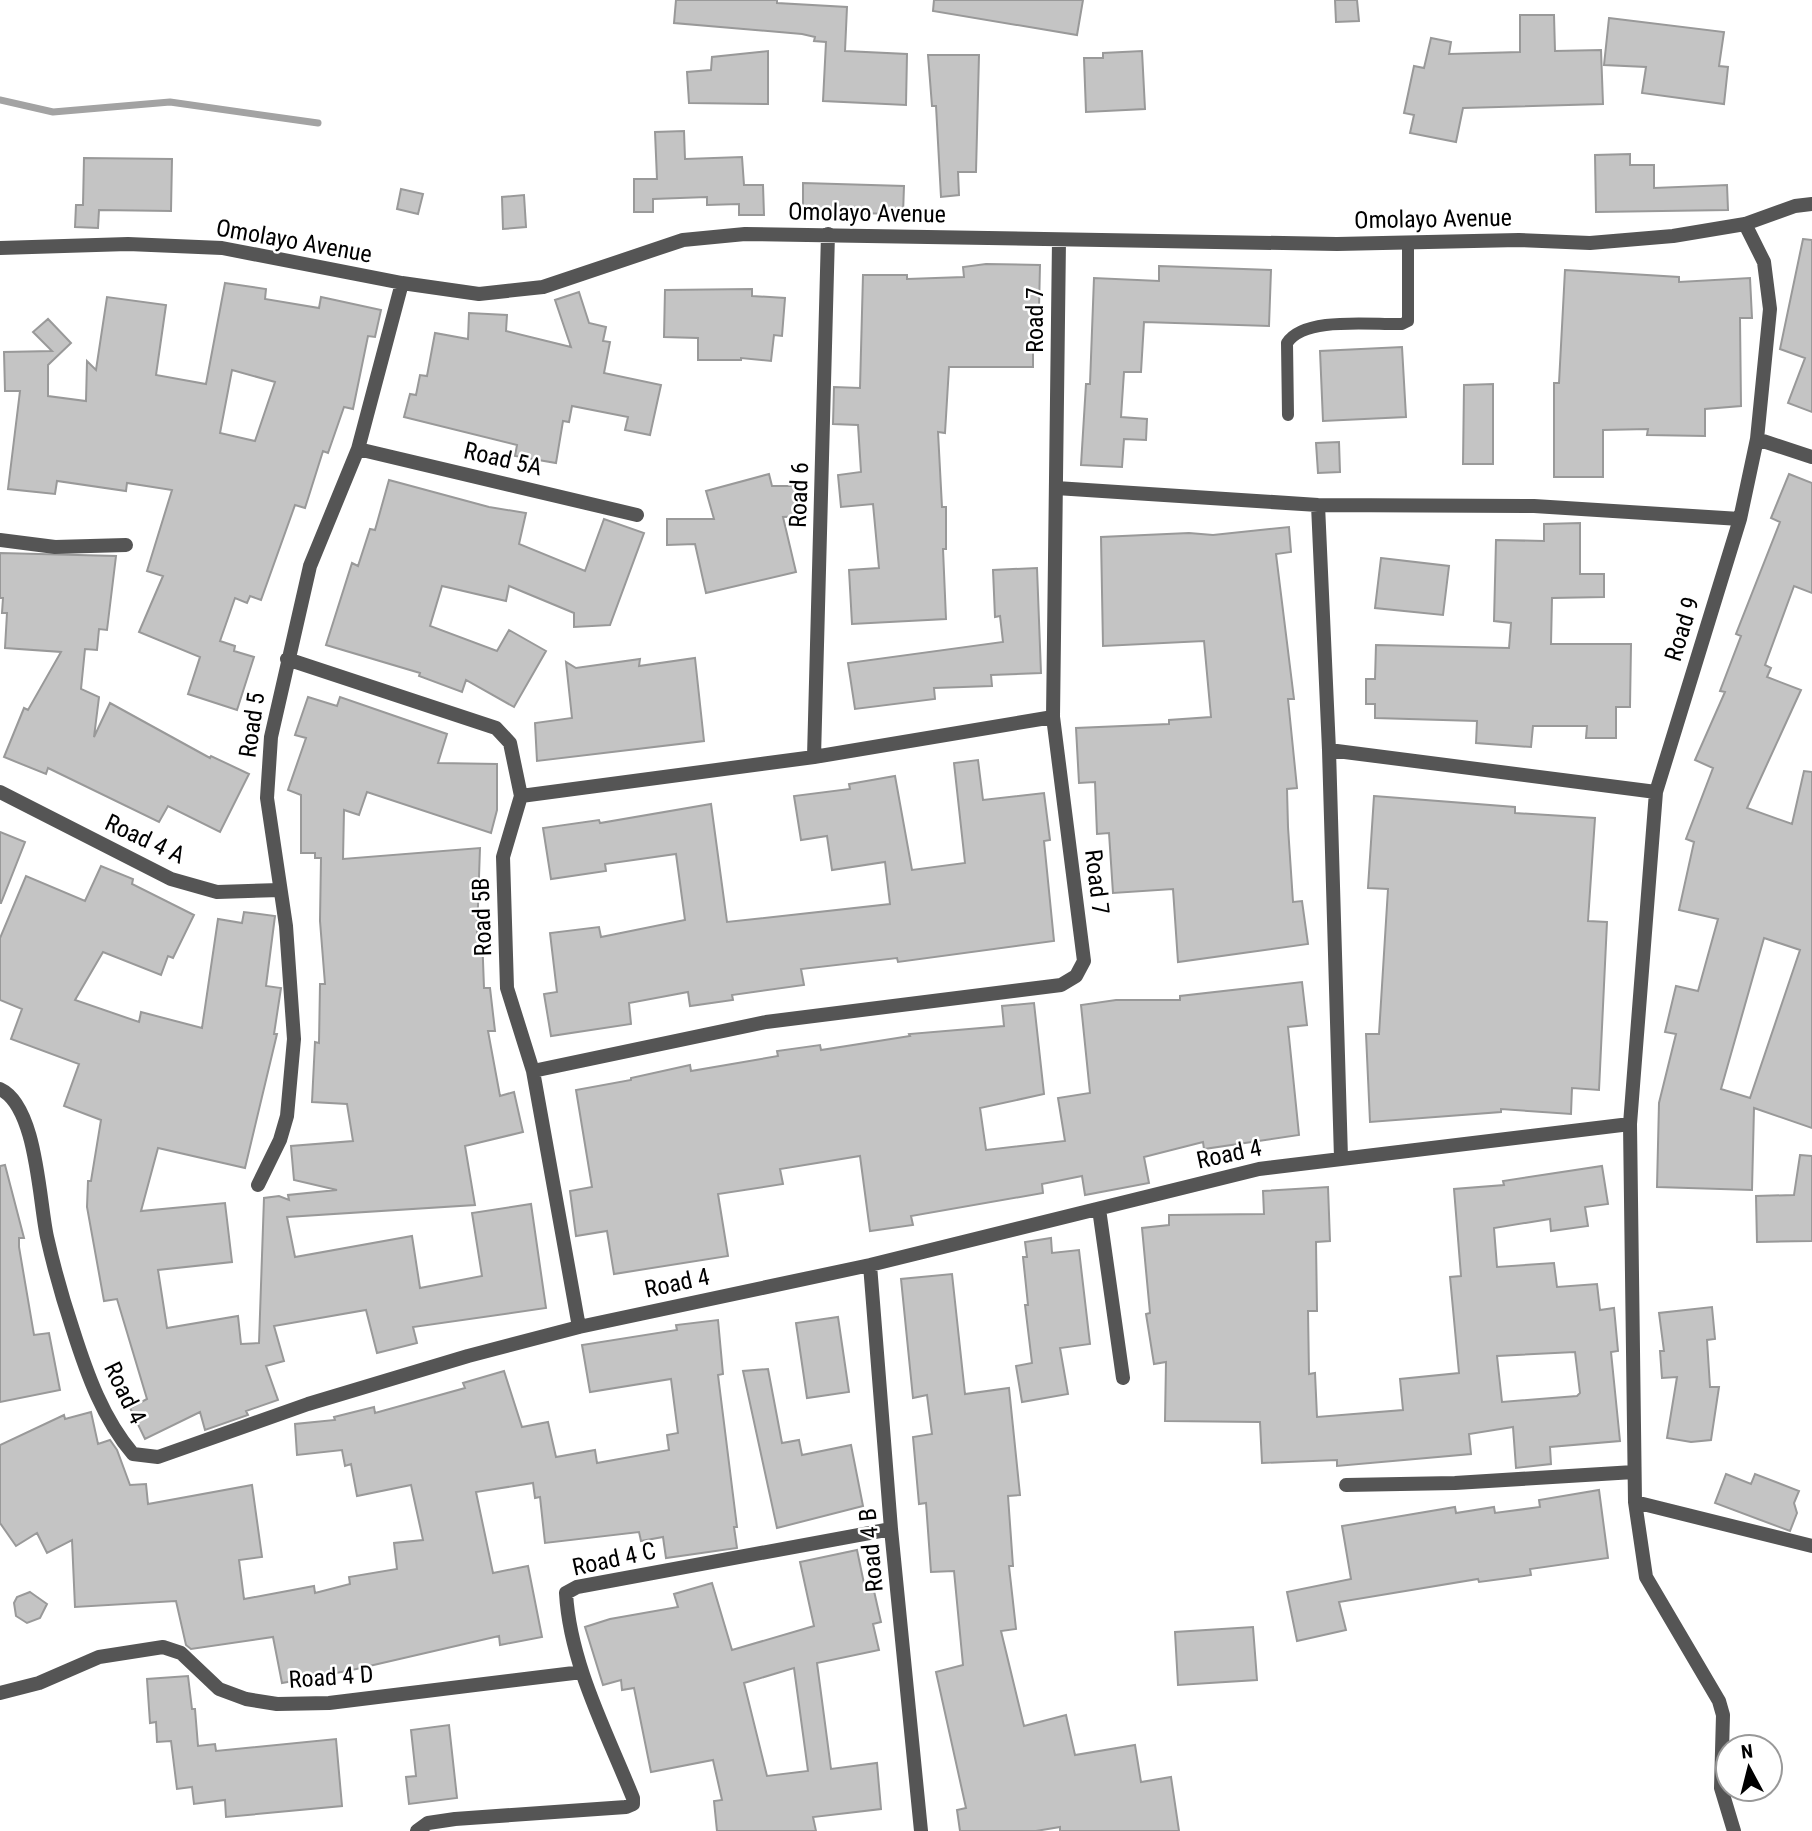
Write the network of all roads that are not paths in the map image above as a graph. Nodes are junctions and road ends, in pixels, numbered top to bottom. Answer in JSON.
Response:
{"nodes":[{"id":1,"x":1812,"y":204,"type":"edge"},
{"id":2,"x":1745,"y":224,"type":"junction"},
{"id":3,"x":828,"y":234,"type":"junction"},
{"id":4,"x":1059,"y":240,"type":"junction"},
{"id":5,"x":1408,"y":244,"type":"junction"},
{"id":6,"x":0,"y":247,"type":"edge"},
{"id":7,"x":402,"y":283,"type":"junction"},
{"id":8,"x":1288,"y":415,"type":"dead end"},
{"id":9,"x":1757,"y":439,"type":"junction"},
{"id":10,"x":358,"y":449,"type":"junction"},
{"id":11,"x":1812,"y":457,"type":"edge"},
{"id":12,"x":1056,"y":488,"type":"junction"},
{"id":13,"x":1318,"y":505,"type":"junction"},
{"id":14,"x":637,"y":515,"type":"dead end"},
{"id":15,"x":1740,"y":519,"type":"junction"},
{"id":16,"x":0,"y":540,"type":"edge"},
{"id":17,"x":126,"y":545,"type":"dead end"},
{"id":18,"x":287,"y":659,"type":"junction"},
{"id":19,"x":1053,"y":718,"type":"junction"},
{"id":20,"x":1329,"y":750,"type":"junction"},
{"id":21,"x":814,"y":757,"type":"junction"},
{"id":22,"x":0,"y":792,"type":"edge"},
{"id":23,"x":1657,"y":792,"type":"junction"},
{"id":24,"x":521,"y":796,"type":"junction"},
{"id":25,"x":280,"y":890,"type":"junction"},
{"id":26,"x":533,"y":1071,"type":"junction"},
{"id":27,"x":0,"y":1088,"type":"edge"},
{"id":28,"x":1630,"y":1124,"type":"junction"},
{"id":29,"x":1341,"y":1158,"type":"junction"},
{"id":30,"x":258,"y":1185,"type":"dead end"},
{"id":31,"x":1100,"y":1209,"type":"junction"},
{"id":32,"x":870,"y":1265,"type":"junction"},
{"id":33,"x":579,"y":1327,"type":"junction"},
{"id":34,"x":1123,"y":1378,"type":"dead end"},
{"id":35,"x":1634,"y":1472,"type":"junction"},
{"id":36,"x":1346,"y":1485,"type":"dead end"},
{"id":37,"x":1635,"y":1502,"type":"junction"},
{"id":38,"x":891,"y":1529,"type":"junction"},
{"id":39,"x":1812,"y":1546,"type":"edge"},
{"id":40,"x":582,"y":1672,"type":"junction"},
{"id":41,"x":0,"y":1693,"type":"edge"},
{"id":42,"x":416,"y":1831,"type":"edge"},
{"id":43,"x":921,"y":1831,"type":"edge"},
{"id":44,"x":1734,"y":1831,"type":"edge"}],
"edges":[{"from":1,"to":2,"type":"street"},
{"from":2,"to":5,"type":"street","name":"Omolayo Avenue"},
{"from":2,"to":9,"type":"street","name":"Road 9"},
{"from":3,"to":4,"type":"street","name":"Omolayo Avenue"},
{"from":3,"to":7,"type":"street","name":"Omolayo Avenue"},
{"from":3,"to":21,"type":"street","name":"Road 6"},
{"from":4,"to":5,"type":"street","name":"Omolayo Avenue"},
{"from":4,"to":12,"type":"street","name":"Road 7"},
{"from":5,"to":8,"type":"lane"},
{"from":6,"to":7,"type":"street","name":"Omolayo Avenue"},
{"from":7,"to":10,"type":"street","name":"Road 5"},
{"from":9,"to":11,"type":"street"},
{"from":9,"to":15,"type":"street","name":"Road 9"},
{"from":10,"to":14,"type":"street","name":"Road 5A"},
{"from":10,"to":18,"type":"street","name":"Road 5"},
{"from":12,"to":13,"type":"street"},
{"from":12,"to":19,"type":"street","name":"Road 7"},
{"from":13,"to":15,"type":"street"},
{"from":13,"to":20,"type":"street"},
{"from":15,"to":23,"type":"street","name":"Road 9"},
{"from":16,"to":17,"type":"street"},
{"from":18,"to":24,"type":"street","name":"Road 5B"},
{"from":18,"to":25,"type":"street","name":"Road 5"},
{"from":19,"to":21,"type":"street"},
{"from":19,"to":26,"type":"street","name":"Road 7"},
{"from":20,"to":23,"type":"street"},
{"from":20,"to":29,"type":"street"},
{"from":21,"to":24,"type":"street"},
{"from":22,"to":25,"type":"street","name":"Road 4 A"},
{"from":23,"to":28,"type":"street","name":"Road 9"},
{"from":24,"to":26,"type":"street","name":"Road 5B"},
{"from":25,"to":30,"type":"street","name":"Road 5"},
{"from":26,"to":33,"type":"street","name":"Road 5B"},
{"from":27,"to":33,"type":"street","name":"Road 4"},
{"from":28,"to":29,"type":"street","name":"Road 4"},
{"from":28,"to":35,"type":"street","name":"Road 9"},
{"from":29,"to":31,"type":"street","name":"Road 4"},
{"from":31,"to":32,"type":"street","name":"Road 4"},
{"from":31,"to":34,"type":"street"},
{"from":32,"to":33,"type":"street","name":"Road 4"},
{"from":32,"to":38,"type":"street","name":"Road 4 B"},
{"from":35,"to":36,"type":"street"},
{"from":35,"to":37,"type":"street","name":"Road 9"},
{"from":37,"to":39,"type":"street"},
{"from":37,"to":44,"type":"street","name":"Road 9"},
{"from":38,"to":40,"type":"street","name":"Road 4 C"},
{"from":38,"to":43,"type":"street","name":"Road 4 B"},
{"from":40,"to":41,"type":"street","name":"Road 4 D"},
{"from":40,"to":42,"type":"street","name":"Road 4 C"}]}
